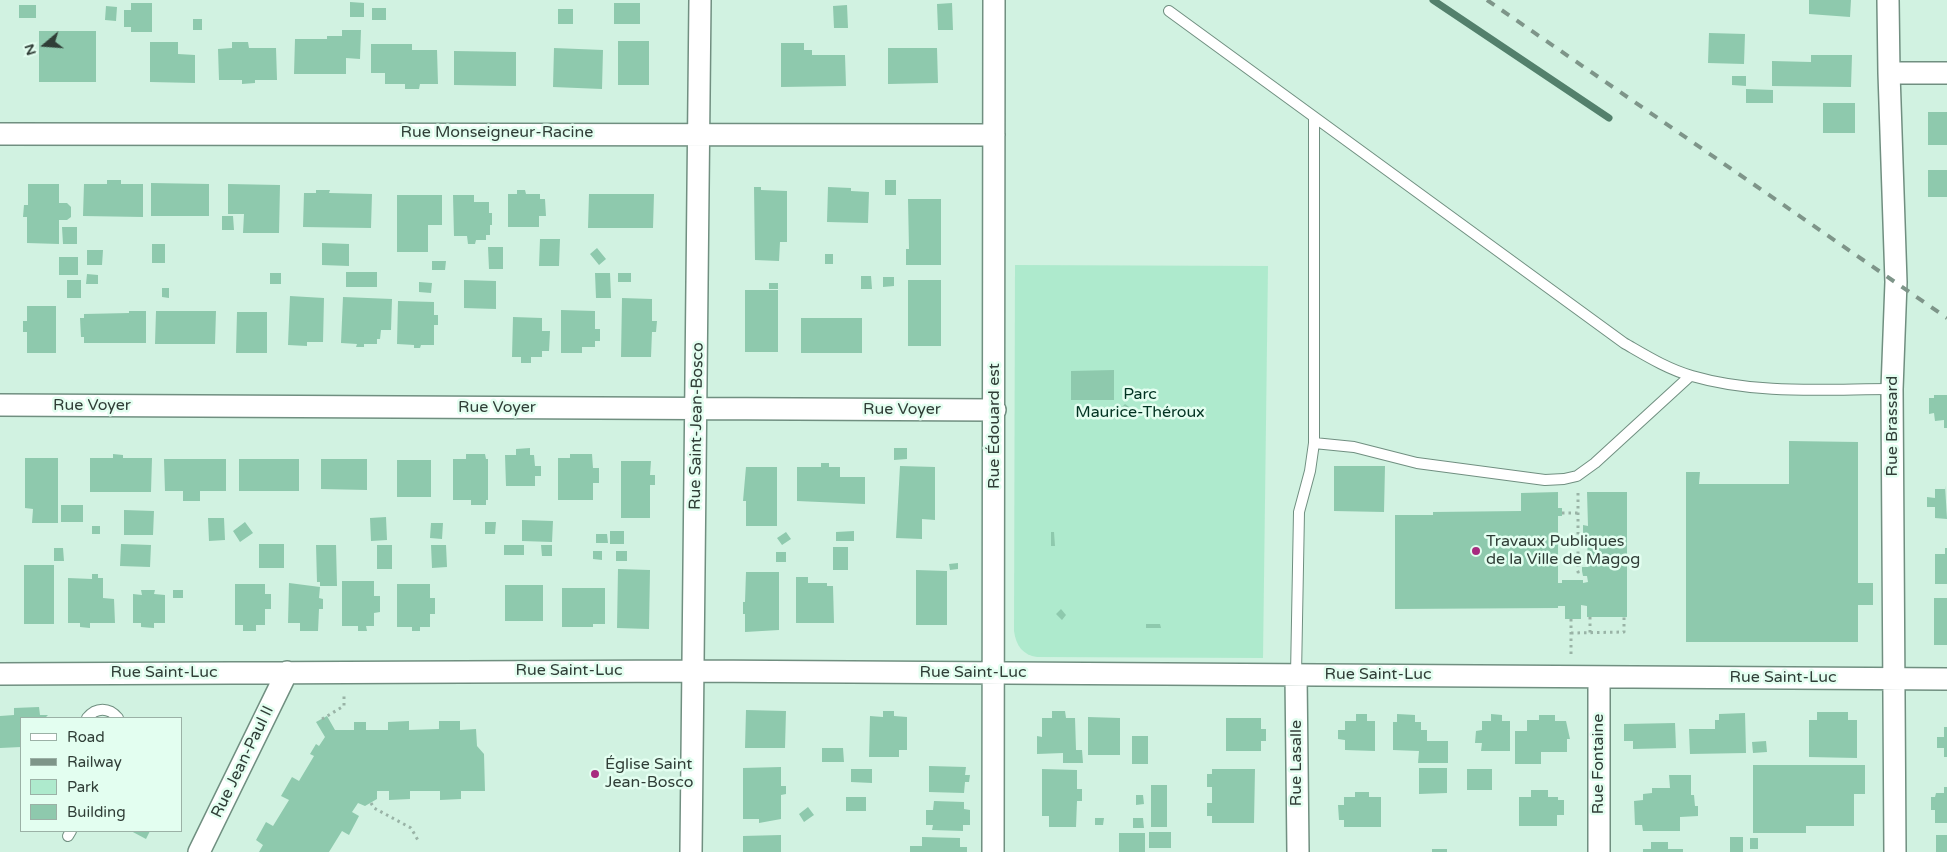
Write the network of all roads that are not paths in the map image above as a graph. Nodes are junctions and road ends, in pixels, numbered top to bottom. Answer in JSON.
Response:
{"nodes":[{"id":1,"x":700,"y":0,"type":"edge"},
{"id":2,"x":994,"y":0,"type":"edge"},
{"id":3,"x":1888,"y":0,"type":"edge"},
{"id":4,"x":1169,"y":12,"type":"dead end"},
{"id":5,"x":1888,"y":73,"type":"junction"},
{"id":6,"x":1947,"y":73,"type":"edge"},
{"id":7,"x":1314,"y":118,"type":"junction"},
{"id":8,"x":700,"y":133,"type":"junction"},
{"id":9,"x":0,"y":134,"type":"edge"},
{"id":10,"x":994,"y":135,"type":"junction"},
{"id":11,"x":1690,"y":376,"type":"junction"},
{"id":12,"x":1892,"y":389,"type":"junction"},
{"id":13,"x":0,"y":405,"type":"edge"},
{"id":14,"x":698,"y":409,"type":"junction"},
{"id":15,"x":994,"y":410,"type":"junction"},
{"id":16,"x":1314,"y":443,"type":"junction"},
{"id":17,"x":694,"y":671,"type":"junction"},
{"id":18,"x":287,"y":672,"type":"junction"},
{"id":19,"x":995,"y":673,"type":"junction"},
{"id":20,"x":0,"y":674,"type":"edge"},
{"id":21,"x":1296,"y":675,"type":"junction"},
{"id":22,"x":1599,"y":677,"type":"junction"},
{"id":23,"x":1895,"y":679,"type":"junction"},
{"id":24,"x":1947,"y":679,"type":"edge"},
{"id":25,"x":88,"y":717,"type":"edge"},
{"id":26,"x":117,"y":717,"type":"edge"},
{"id":27,"x":199,"y":852,"type":"edge"},
{"id":28,"x":691,"y":852,"type":"edge"},
{"id":29,"x":993,"y":852,"type":"edge"},
{"id":30,"x":1298,"y":852,"type":"edge"},
{"id":31,"x":1599,"y":852,"type":"edge"},
{"id":32,"x":1895,"y":852,"type":"edge"}],
"edges":[{"from":1,"to":8,"type":"street","name":"Rue Saint-Jean-Bosco"},
{"from":2,"to":10,"type":"street","name":"Rue Édouard est"},
{"from":3,"to":5,"type":"street","name":"Rue Brassard"},
{"from":4,"to":7,"type":"lane"},
{"from":5,"to":6,"type":"street"},
{"from":5,"to":12,"type":"street","name":"Rue Brassard"},
{"from":7,"to":11,"type":"lane"},
{"from":7,"to":16,"type":"lane"},
{"from":8,"to":9,"type":"street","name":"Rue Monseigneur-Racine"},
{"from":8,"to":10,"type":"street","name":"Rue Monseigneur-Racine"},
{"from":8,"to":14,"type":"street","name":"Rue Saint-Jean-Bosco"},
{"from":10,"to":15,"type":"street","name":"Rue Édouard est"},
{"from":11,"to":12,"type":"lane"},
{"from":11,"to":16,"type":"lane"},
{"from":12,"to":23,"type":"street","name":"Rue Brassard"},
{"from":13,"to":14,"type":"street","name":"Rue Voyer"},
{"from":14,"to":15,"type":"street","name":"Rue Voyer"},
{"from":14,"to":17,"type":"street","name":"Rue Saint-Jean-Bosco"},
{"from":15,"to":19,"type":"street","name":"Rue Édouard est"},
{"from":16,"to":21,"type":"lane"},
{"from":17,"to":18,"type":"street","name":"Rue Saint-Luc"},
{"from":17,"to":19,"type":"street","name":"Rue Saint-Luc"},
{"from":17,"to":28,"type":"street","name":"Rue Saint-Jean-Bosco"},
{"from":18,"to":20,"type":"street","name":"Rue Saint-Luc"},
{"from":18,"to":27,"type":"street","name":"Rue Jean-Paul II"},
{"from":19,"to":21,"type":"street","name":"Rue Saint-Luc"},
{"from":19,"to":29,"type":"street","name":"Rue Édouard est"},
{"from":21,"to":22,"type":"street","name":"Rue Saint-Luc"},
{"from":21,"to":30,"type":"street","name":"Rue Lasalle"},
{"from":22,"to":23,"type":"street","name":"Rue Saint-Luc"},
{"from":22,"to":31,"type":"street","name":"Rue Fontaine"},
{"from":23,"to":24,"type":"street","name":"Rue Saint-Luc"},
{"from":23,"to":32,"type":"street","name":"Rue Brassard"},
{"from":25,"to":26,"type":"lane"}]}
